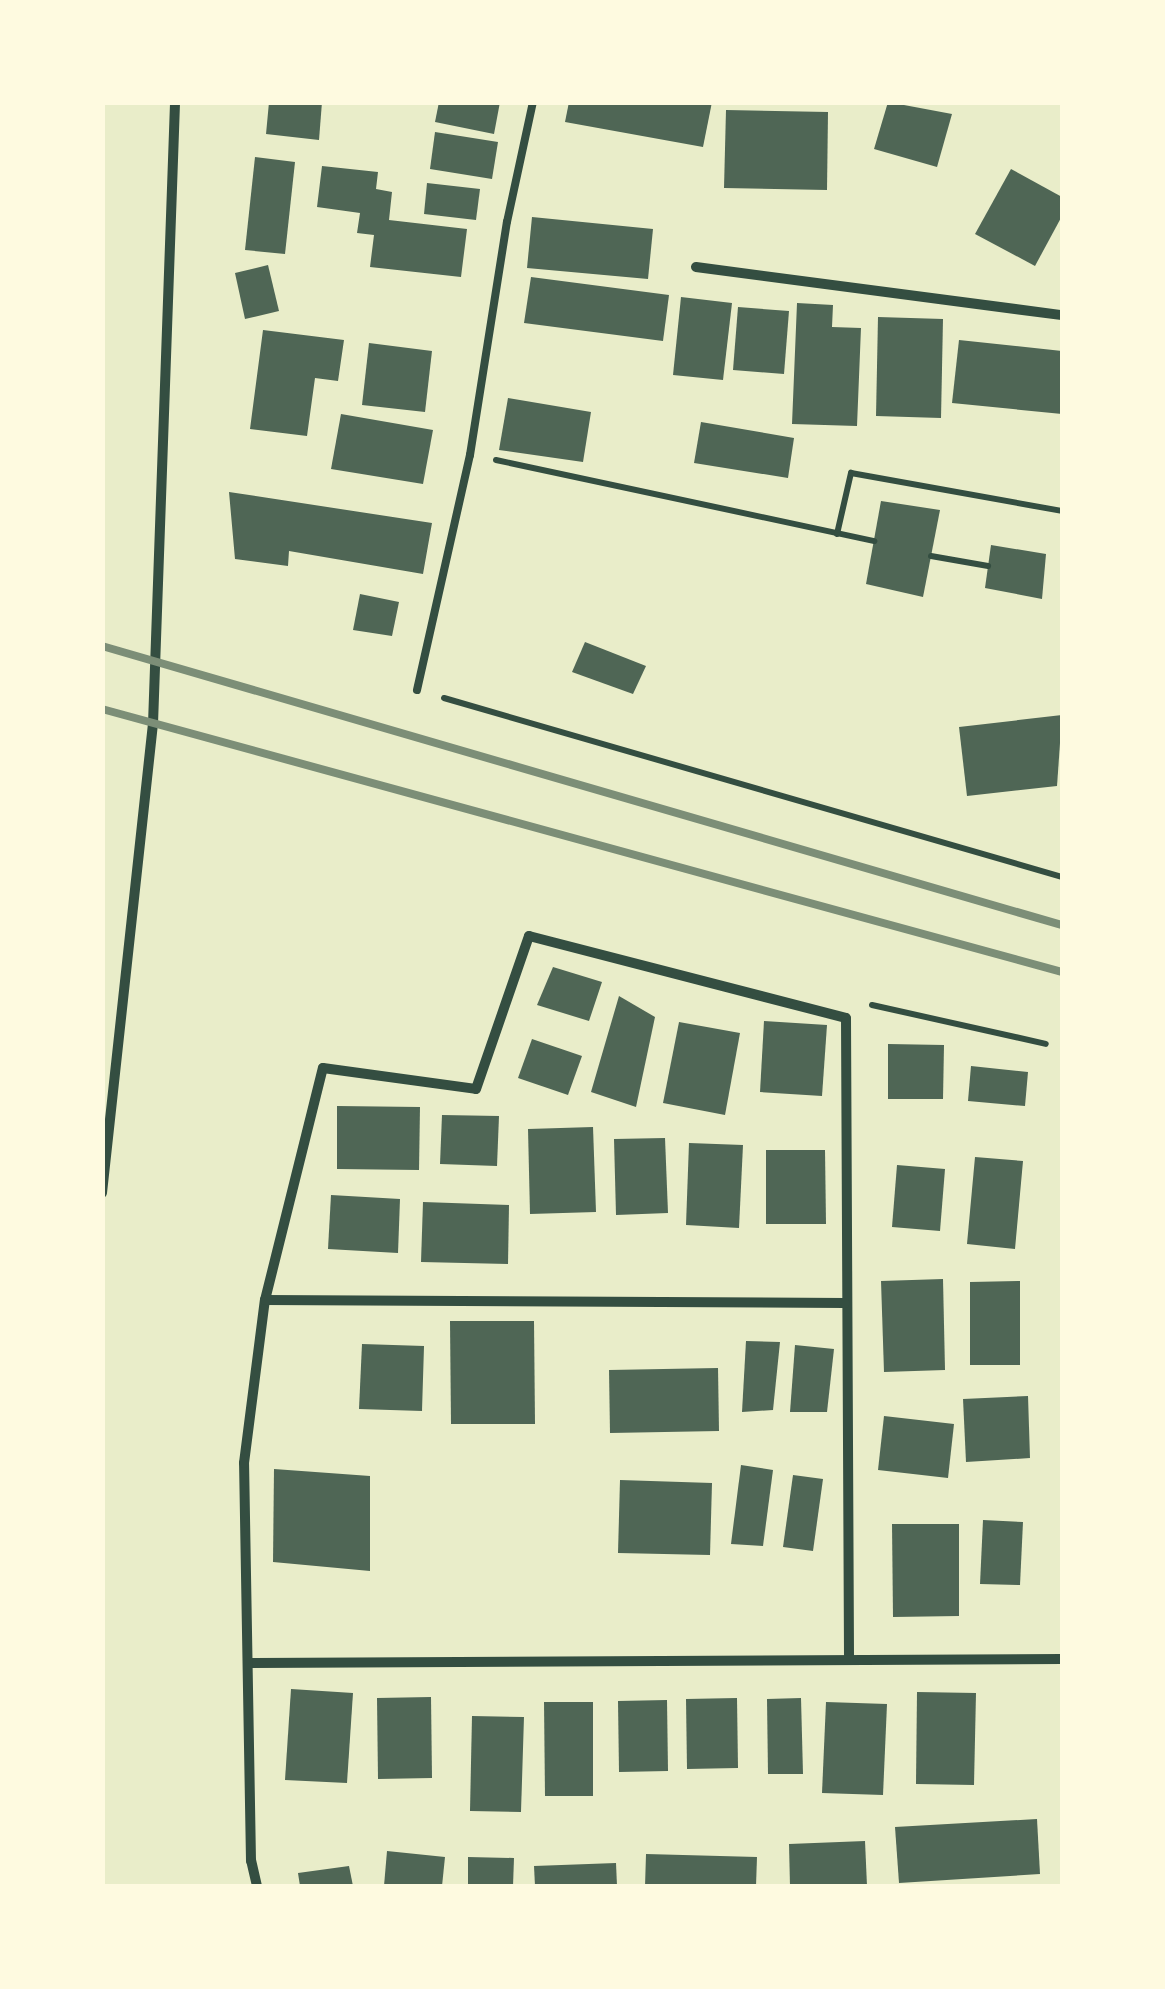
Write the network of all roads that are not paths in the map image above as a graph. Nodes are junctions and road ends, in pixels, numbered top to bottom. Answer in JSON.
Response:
{"nodes":[{"id":1,"x":175,"y":102,"type":"edge"},
{"id":2,"x":534,"y":102,"type":"edge"},
{"id":3,"x":696,"y":267,"type":"dead end"},
{"id":4,"x":1062,"y":315,"type":"edge"},
{"id":5,"x":418,"y":690,"type":"road end"},
{"id":6,"x":102,"y":1193,"type":"edge"},
{"id":7,"x":265,"y":1300,"type":"junction"},
{"id":8,"x":845,"y":1304,"type":"junction"},
{"id":9,"x":849,"y":1655,"type":"junction"},
{"id":10,"x":1062,"y":1659,"type":"edge"},
{"id":11,"x":248,"y":1663,"type":"junction"},
{"id":12,"x":258,"y":1886,"type":"edge"}],
"edges":[{"from":1,"to":6,"type":"street"},
{"from":2,"to":5,"type":"lane"},
{"from":3,"to":4,"type":"street"},
{"from":7,"to":8,"type":"street"},
{"from":7,"to":8,"type":"street"},
{"from":7,"to":11,"type":"street"},
{"from":8,"to":9,"type":"street"},
{"from":9,"to":10,"type":"street"},
{"from":9,"to":11,"type":"street"},
{"from":11,"to":12,"type":"street"}]}
